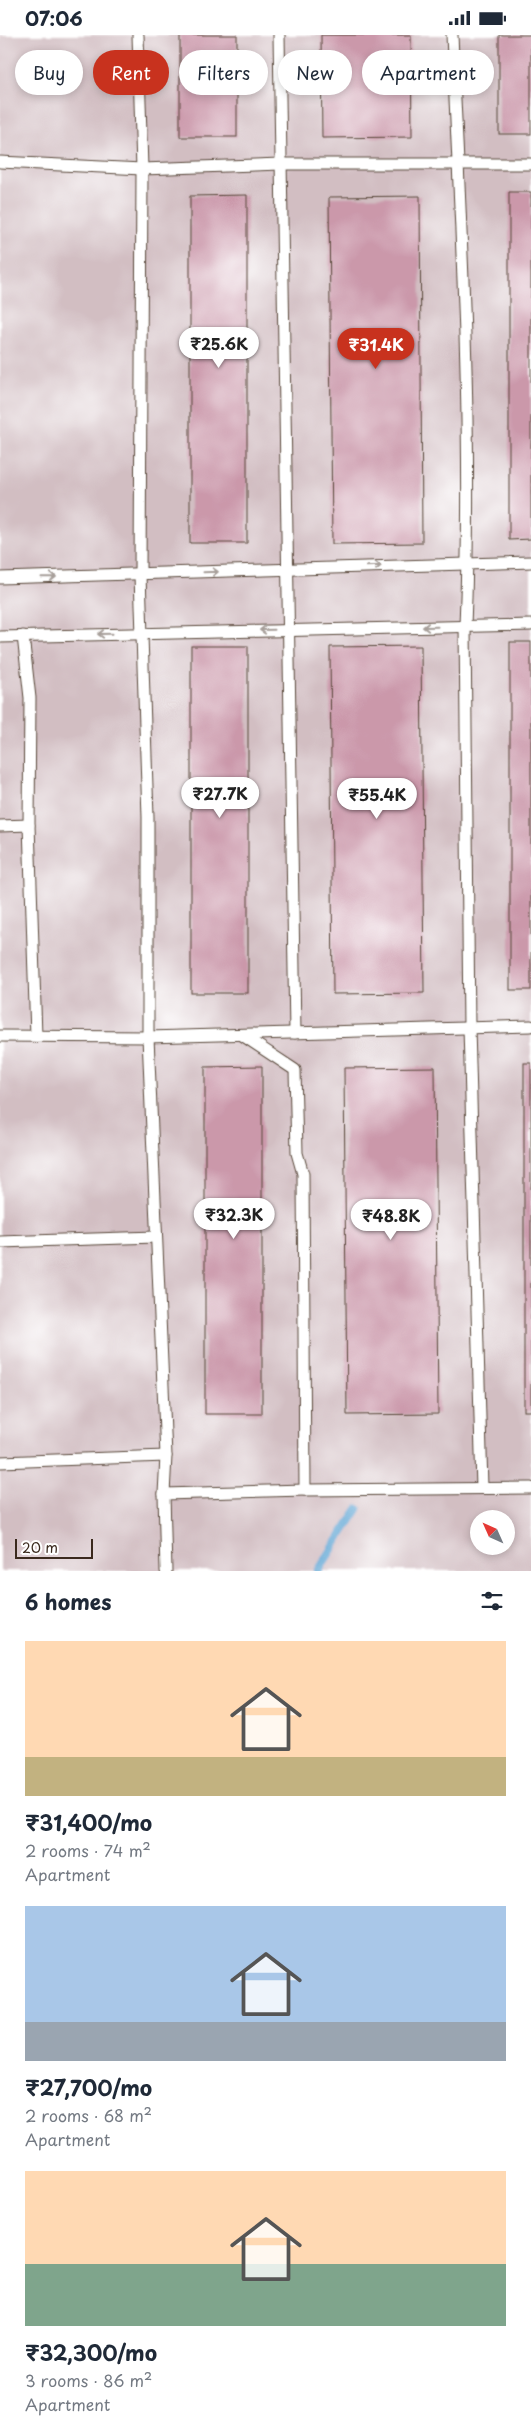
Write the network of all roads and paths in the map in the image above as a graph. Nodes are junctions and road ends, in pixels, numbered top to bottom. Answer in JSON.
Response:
{"nodes":[{"id":1,"x":138,"y":35,"type":"edge"},
{"id":2,"x":279,"y":35,"type":"edge"},
{"id":3,"x":452,"y":35,"type":"edge"},
{"id":4,"x":458,"y":162,"type":"junction"},
{"id":5,"x":0,"y":163,"type":"edge"},
{"id":6,"x":280,"y":164,"type":"junction"},
{"id":7,"x":531,"y":164,"type":"edge"},
{"id":8,"x":142,"y":169,"type":"junction"},
{"id":9,"x":531,"y":562,"type":"edge"},
{"id":10,"x":468,"y":563,"type":"junction"},
{"id":11,"x":287,"y":569,"type":"junction"},
{"id":12,"x":140,"y":575,"type":"junction"},
{"id":13,"x":0,"y":578,"type":"edge"},
{"id":14,"x":531,"y":625,"type":"edge"},
{"id":15,"x":465,"y":626,"type":"junction"},
{"id":16,"x":290,"y":630,"type":"junction"},
{"id":17,"x":142,"y":634,"type":"junction"},
{"id":18,"x":23,"y":636,"type":"junction"},
{"id":19,"x":0,"y":637,"type":"edge"},
{"id":20,"x":0,"y":825,"type":"edge"},
{"id":21,"x":30,"y":825,"type":"junction"},
{"id":22,"x":531,"y":1026,"type":"edge"},
{"id":23,"x":469,"y":1028,"type":"junction"},
{"id":24,"x":295,"y":1033,"type":"junction"},
{"id":25,"x":242,"y":1035,"type":"junction"},
{"id":26,"x":0,"y":1036,"type":"edge"},
{"id":27,"x":36,"y":1036,"type":"junction"},
{"id":28,"x":148,"y":1037,"type":"junction"},
{"id":29,"x":156,"y":1237,"type":"junction"},
{"id":30,"x":0,"y":1242,"type":"edge"},
{"id":31,"x":166,"y":1456,"type":"junction"},
{"id":32,"x":0,"y":1462,"type":"edge"},
{"id":33,"x":482,"y":1488,"type":"junction"},
{"id":34,"x":531,"y":1488,"type":"edge"},
{"id":35,"x":305,"y":1490,"type":"junction"},
{"id":36,"x":164,"y":1495,"type":"junction"},
{"id":37,"x":166,"y":1571,"type":"edge"}],
"edges":[{"from":1,"to":8,"type":"lane"},
{"from":2,"to":6,"type":"lane"},
{"from":3,"to":4,"type":"lane"},
{"from":4,"to":6,"type":"lane"},
{"from":4,"to":7,"type":"lane"},
{"from":4,"to":10,"type":"lane"},
{"from":5,"to":8,"type":"lane"},
{"from":6,"to":8,"type":"lane"},
{"from":6,"to":11,"type":"lane"},
{"from":8,"to":12,"type":"lane"},
{"from":9,"to":10,"type":"lane"},
{"from":11,"to":10,"type":"lane","one_way":true},
{"from":10,"to":15,"type":"lane"},
{"from":12,"to":11,"type":"lane","one_way":true},
{"from":11,"to":16,"type":"lane"},
{"from":13,"to":12,"type":"lane","one_way":true},
{"from":12,"to":17,"type":"lane"},
{"from":14,"to":15,"type":"lane"},
{"from":15,"to":16,"type":"lane","one_way":true},
{"from":15,"to":23,"type":"lane"},
{"from":16,"to":17,"type":"lane","one_way":true},
{"from":16,"to":24,"type":"lane"},
{"from":17,"to":18,"type":"lane","one_way":true},
{"from":17,"to":28,"type":"lane"},
{"from":18,"to":19,"type":"lane"},
{"from":18,"to":21,"type":"lane"},
{"from":20,"to":21,"type":"lane"},
{"from":21,"to":27,"type":"lane"},
{"from":22,"to":23,"type":"lane"},
{"from":23,"to":24,"type":"lane"},
{"from":23,"to":33,"type":"lane"},
{"from":24,"to":25,"type":"lane"},
{"from":25,"to":28,"type":"lane"},
{"from":25,"to":35,"type":"lane"},
{"from":26,"to":27,"type":"lane"},
{"from":27,"to":28,"type":"lane"},
{"from":28,"to":29,"type":"lane"},
{"from":29,"to":30,"type":"lane"},
{"from":29,"to":31,"type":"lane"},
{"from":31,"to":32,"type":"lane"},
{"from":31,"to":36,"type":"lane"},
{"from":33,"to":34,"type":"lane"},
{"from":33,"to":35,"type":"lane"},
{"from":35,"to":36,"type":"lane"},
{"from":36,"to":37,"type":"lane"}]}
